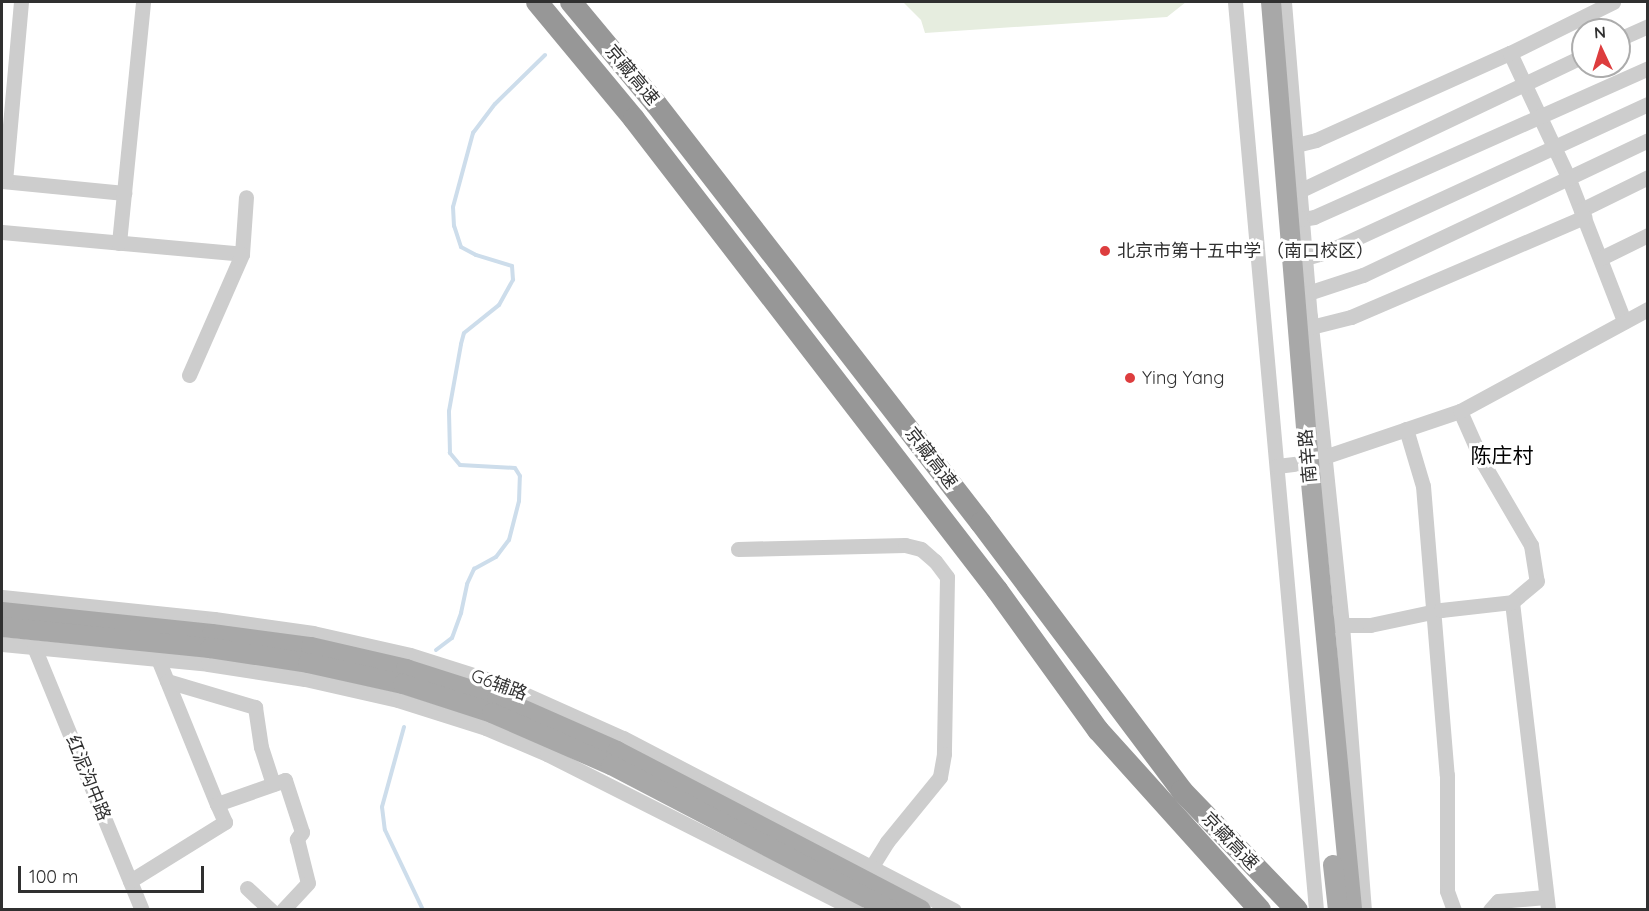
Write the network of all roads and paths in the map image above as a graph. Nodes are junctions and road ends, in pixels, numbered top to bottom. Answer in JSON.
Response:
{"nodes":[{"id":1,"x":21,"y":2,"type":"edge"},
{"id":2,"x":143,"y":2,"type":"edge"},
{"id":3,"x":537,"y":2,"type":"edge"},
{"id":4,"x":571,"y":2,"type":"edge"},
{"id":5,"x":1235,"y":2,"type":"edge"},
{"id":6,"x":1257,"y":2,"type":"edge"},
{"id":7,"x":1271,"y":2,"type":"edge"},
{"id":8,"x":1284,"y":2,"type":"edge"},
{"id":9,"x":1613,"y":2,"type":"edge"},
{"id":10,"x":1647,"y":26,"type":"edge"},
{"id":11,"x":1631,"y":33,"type":"edge"},
{"id":12,"x":1510,"y":54,"type":"junction"},
{"id":13,"x":1571,"y":62,"type":"edge"},
{"id":14,"x":1647,"y":68,"type":"edge"},
{"id":15,"x":1524,"y":84,"type":"junction"},
{"id":16,"x":1647,"y":104,"type":"edge"},
{"id":17,"x":1539,"y":116,"type":"junction"},
{"id":18,"x":1647,"y":140,"type":"edge"},
{"id":19,"x":1296,"y":145,"type":"junction"},
{"id":20,"x":1554,"y":147,"type":"junction"},
{"id":21,"x":1568,"y":177,"type":"junction"},
{"id":22,"x":1647,"y":177,"type":"edge"},
{"id":23,"x":3,"y":181,"type":"edge"},
{"id":24,"x":1299,"y":191,"type":"junction"},
{"id":25,"x":124,"y":193,"type":"junction"},
{"id":26,"x":246,"y":197,"type":"dead end"},
{"id":27,"x":1583,"y":214,"type":"junction"},
{"id":28,"x":1302,"y":219,"type":"junction"},
{"id":29,"x":2,"y":232,"type":"edge"},
{"id":30,"x":1647,"y":235,"type":"edge"},
{"id":31,"x":119,"y":243,"type":"junction"},
{"id":32,"x":242,"y":254,"type":"junction"},
{"id":33,"x":1305,"y":258,"type":"junction"},
{"id":34,"x":1601,"y":258,"type":"junction"},
{"id":35,"x":1308,"y":293,"type":"junction"},
{"id":36,"x":1647,"y":309,"type":"edge"},
{"id":37,"x":1624,"y":321,"type":"junction"},
{"id":38,"x":1311,"y":327,"type":"junction"},
{"id":39,"x":189,"y":375,"type":"dead end"},
{"id":40,"x":1460,"y":411,"type":"junction"},
{"id":41,"x":1406,"y":429,"type":"junction"},
{"id":42,"x":1310,"y":461,"type":"junction"},
{"id":43,"x":1277,"y":466,"type":"junction"},
{"id":44,"x":738,"y":549,"type":"dead end"},
{"id":45,"x":2,"y":597,"type":"edge"},
{"id":46,"x":1512,"y":602,"type":"junction"},
{"id":47,"x":2,"y":612,"type":"edge"},
{"id":48,"x":1433,"y":612,"type":"junction"},
{"id":49,"x":1333,"y":625,"type":"junction"},
{"id":50,"x":2,"y":627,"type":"edge"},
{"id":51,"x":2,"y":644,"type":"edge"},
{"id":52,"x":34,"y":646,"type":"junction"},
{"id":53,"x":158,"y":659,"type":"junction"},
{"id":54,"x":167,"y":681,"type":"junction"},
{"id":55,"x":273,"y":784,"type":"junction"},
{"id":56,"x":217,"y":804,"type":"junction"},
{"id":57,"x":130,"y":881,"type":"junction"},
{"id":58,"x":247,"y":888,"type":"dead end"},
{"id":59,"x":857,"y":894,"type":"edge"},
{"id":60,"x":1547,"y":903,"type":"edge"},
{"id":61,"x":142,"y":909,"type":"edge"},
{"id":62,"x":271,"y":909,"type":"edge"},
{"id":63,"x":284,"y":909,"type":"edge"},
{"id":64,"x":889,"y":909,"type":"edge"},
{"id":65,"x":921,"y":909,"type":"edge"},
{"id":66,"x":954,"y":909,"type":"edge"},
{"id":67,"x":1260,"y":909,"type":"edge"},
{"id":68,"x":1297,"y":909,"type":"edge"},
{"id":69,"x":1316,"y":909,"type":"edge"},
{"id":70,"x":1338,"y":909,"type":"edge"},
{"id":71,"x":1352,"y":909,"type":"edge"},
{"id":72,"x":1365,"y":909,"type":"edge"},
{"id":73,"x":1454,"y":909,"type":"edge"},
{"id":74,"x":1490,"y":909,"type":"edge"}],
"edges":[{"from":1,"to":23,"type":"street"},
{"from":2,"to":25,"type":"street"},
{"from":3,"to":67,"type":"highway","name":"京藏高速"},
{"from":4,"to":68,"type":"highway","name":"京藏高速"},
{"from":5,"to":43,"type":"street"},
{"from":6,"to":42,"type":"main road","name":"南辛路"},
{"from":7,"to":42,"type":"main road","name":"南辛路"},
{"from":8,"to":19,"type":"street"},
{"from":9,"to":12,"type":"street"},
{"from":10,"to":11,"type":"street"},
{"from":12,"to":15,"type":"street"},
{"from":12,"to":19,"type":"street"},
{"from":13,"to":15,"type":"street"},
{"from":14,"to":17,"type":"street"},
{"from":15,"to":17,"type":"street"},
{"from":15,"to":24,"type":"street"},
{"from":16,"to":20,"type":"street"},
{"from":17,"to":20,"type":"street"},
{"from":17,"to":28,"type":"street"},
{"from":18,"to":21,"type":"street"},
{"from":19,"to":24,"type":"street"},
{"from":20,"to":21,"type":"street"},
{"from":20,"to":33,"type":"street"},
{"from":21,"to":27,"type":"street"},
{"from":21,"to":35,"type":"street"},
{"from":22,"to":27,"type":"street"},
{"from":23,"to":25,"type":"street"},
{"from":24,"to":28,"type":"street"},
{"from":25,"to":31,"type":"street"},
{"from":26,"to":32,"type":"street"},
{"from":27,"to":34,"type":"street"},
{"from":27,"to":38,"type":"street"},
{"from":28,"to":33,"type":"street"},
{"from":29,"to":31,"type":"street"},
{"from":30,"to":34,"type":"street"},
{"from":31,"to":32,"type":"street"},
{"from":32,"to":39,"type":"street"},
{"from":33,"to":35,"type":"street"},
{"from":34,"to":37,"type":"street"},
{"from":35,"to":38,"type":"street"},
{"from":36,"to":37,"type":"street"},
{"from":37,"to":40,"type":"street"},
{"from":38,"to":42,"type":"street"},
{"from":40,"to":41,"type":"street"},
{"from":40,"to":46,"type":"street"},
{"from":41,"to":42,"type":"street"},
{"from":41,"to":48,"type":"street"},
{"from":42,"to":43,"type":"street"},
{"from":42,"to":49,"type":"main road","name":"南辛路"},
{"from":42,"to":70,"type":"main road","name":"南辛路"},
{"from":43,"to":69,"type":"street"},
{"from":44,"to":59,"type":"street"},
{"from":45,"to":59,"type":"street","name":"G6辅路"},
{"from":46,"to":48,"type":"street"},
{"from":46,"to":60,"type":"street"},
{"from":47,"to":59,"type":"main road","name":"G6辅路"},
{"from":48,"to":49,"type":"street"},
{"from":48,"to":73,"type":"street"},
{"from":49,"to":71,"type":"main road","name":"南辛路"},
{"from":49,"to":72,"type":"street"},
{"from":50,"to":59,"type":"main road","name":"G6辅路"},
{"from":51,"to":52,"type":"street","name":"G6辅路"},
{"from":52,"to":53,"type":"street","name":"G6辅路"},
{"from":52,"to":57,"type":"street","name":"红泥沟中路"},
{"from":53,"to":54,"type":"street"},
{"from":53,"to":59,"type":"street","name":"G6辅路"},
{"from":54,"to":55,"type":"street"},
{"from":54,"to":56,"type":"street"},
{"from":55,"to":56,"type":"street"},
{"from":55,"to":63,"type":"street"},
{"from":56,"to":57,"type":"street"},
{"from":57,"to":61,"type":"street","name":"红泥沟中路"},
{"from":58,"to":62,"type":"street"},
{"from":59,"to":64,"type":"main road","name":"G6辅路"},
{"from":59,"to":65,"type":"main road","name":"G6辅路"},
{"from":59,"to":66,"type":"street","name":"G6辅路"},
{"from":60,"to":74,"type":"street"}]}
